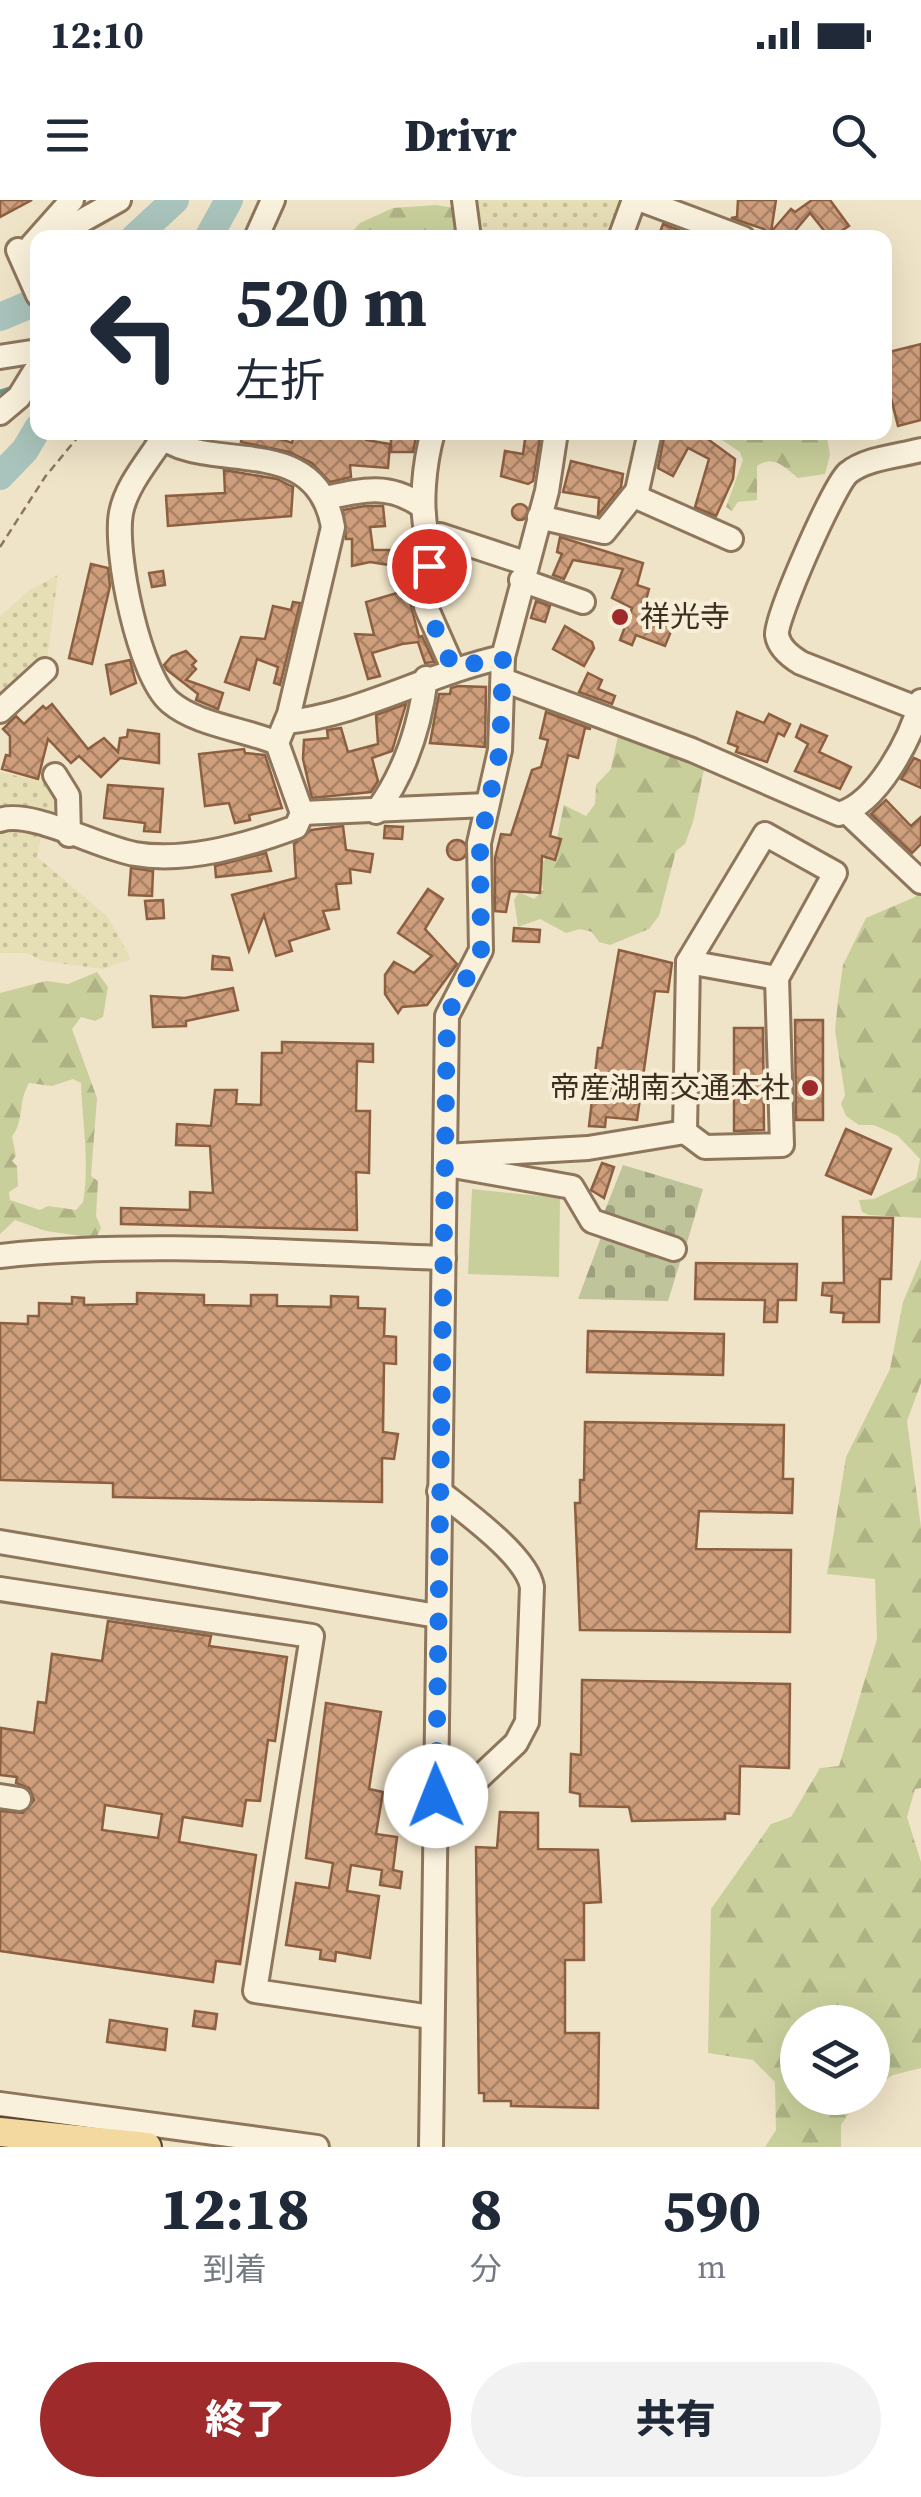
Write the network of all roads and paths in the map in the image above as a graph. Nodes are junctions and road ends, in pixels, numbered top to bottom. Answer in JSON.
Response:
{"nodes":[{"id":1,"x":72,"y":200,"type":"edge"},
{"id":2,"x":120,"y":200,"type":"edge"},
{"id":3,"x":273,"y":200,"type":"edge"},
{"id":4,"x":464,"y":200,"type":"edge"},
{"id":5,"x":637,"y":200,"type":"edge"},
{"id":6,"x":45,"y":230,"type":"edge"},
{"id":7,"x":64,"y":230,"type":"edge"},
{"id":8,"x":260,"y":230,"type":"edge"},
{"id":9,"x":468,"y":230,"type":"edge"},
{"id":10,"x":624,"y":230,"type":"edge"},
{"id":11,"x":721,"y":230,"type":"edge"},
{"id":12,"x":30,"y":352,"type":"edge"},
{"id":13,"x":0,"y":357,"type":"edge"},
{"id":14,"x":30,"y":379,"type":"edge"},
{"id":15,"x":0,"y":413,"type":"edge"},
{"id":16,"x":75,"y":440,"type":"edge"},
{"id":17,"x":156,"y":440,"type":"edge"},
{"id":18,"x":170,"y":440,"type":"edge"},
{"id":19,"x":432,"y":440,"type":"edge"},
{"id":20,"x":554,"y":440,"type":"edge"},
{"id":21,"x":648,"y":440,"type":"edge"},
{"id":22,"x":921,"y":450,"type":"edge"},
{"id":23,"x":634,"y":496,"type":"junction"},
{"id":24,"x":326,"y":498,"type":"junction"},
{"id":25,"x":420,"y":505,"type":"junction"},
{"id":26,"x":539,"y":517,"type":"junction"},
{"id":27,"x":427,"y":536,"type":"junction"},
{"id":28,"x":730,"y":540,"type":"dead end"},
{"id":29,"x":0,"y":547,"type":"edge"},
{"id":30,"x":523,"y":572,"type":"junction"},
{"id":31,"x":582,"y":602,"type":"dead end"},
{"id":32,"x":453,"y":668,"type":"junction"},
{"id":33,"x":503,"y":669,"type":"junction"},
{"id":34,"x":45,"y":670,"type":"dead end"},
{"id":35,"x":426,"y":678,"type":"junction"},
{"id":36,"x":920,"y":705,"type":"edge"},
{"id":37,"x":0,"y":711,"type":"edge"},
{"id":38,"x":282,"y":732,"type":"junction"},
{"id":39,"x":55,"y":775,"type":"dead end"},
{"id":40,"x":487,"y":804,"type":"junction"},
{"id":41,"x":376,"y":812,"type":"junction"},
{"id":42,"x":847,"y":812,"type":"junction"},
{"id":43,"x":302,"y":813,"type":"junction"},
{"id":44,"x":0,"y":820,"type":"edge"},
{"id":45,"x":69,"y":835,"type":"junction"},
{"id":46,"x":144,"y":838,"type":"dead end"},
{"id":47,"x":208,"y":851,"type":"junction"},
{"id":48,"x":921,"y":882,"type":"edge"},
{"id":49,"x":688,"y":962,"type":"junction"},
{"id":50,"x":777,"y":978,"type":"junction"},
{"id":51,"x":685,"y":1132,"type":"junction"},
{"id":52,"x":445,"y":1160,"type":"junction"},
{"id":53,"x":674,"y":1249,"type":"dead end"},
{"id":54,"x":0,"y":1256,"type":"edge"},
{"id":55,"x":444,"y":1258,"type":"junction"},
{"id":56,"x":440,"y":1492,"type":"junction"},
{"id":57,"x":0,"y":1542,"type":"edge"},
{"id":58,"x":0,"y":1589,"type":"edge"},
{"id":59,"x":437,"y":1616,"type":"junction"},
{"id":60,"x":436,"y":1818,"type":"junction"},
{"id":61,"x":431,"y":2017,"type":"junction"},
{"id":62,"x":0,"y":2104,"type":"edge"},
{"id":63,"x":0,"y":2132,"type":"edge"},
{"id":64,"x":147,"y":2147,"type":"edge"},
{"id":65,"x":316,"y":2147,"type":"edge"},
{"id":66,"x":432,"y":2147,"type":"edge"}],
"edges":[{"from":1,"to":6,"type":"street"},
{"from":2,"to":7,"type":"street"},
{"from":3,"to":8,"type":"street"},
{"from":4,"to":9,"type":"street"},
{"from":5,"to":10,"type":"street"},
{"from":5,"to":11,"type":"street"},
{"from":12,"to":13,"type":"street"},
{"from":14,"to":15,"type":"street"},
{"from":16,"to":29,"type":"path"},
{"from":17,"to":38,"type":"street"},
{"from":18,"to":24,"type":"street"},
{"from":19,"to":25,"type":"street"},
{"from":20,"to":26,"type":"street"},
{"from":21,"to":23,"type":"street"},
{"from":22,"to":36,"type":"street"},
{"from":23,"to":26,"type":"street"},
{"from":23,"to":28,"type":"street"},
{"from":24,"to":25,"type":"street"},
{"from":24,"to":38,"type":"street"},
{"from":25,"to":27,"type":"street"},
{"from":26,"to":30,"type":"street"},
{"from":27,"to":30,"type":"street"},
{"from":27,"to":32,"type":"street"},
{"from":30,"to":31,"type":"street"},
{"from":30,"to":33,"type":"street"},
{"from":32,"to":33,"type":"street"},
{"from":32,"to":35,"type":"street"},
{"from":33,"to":40,"type":"street"},
{"from":33,"to":42,"type":"street"},
{"from":34,"to":37,"type":"street"},
{"from":35,"to":38,"type":"street"},
{"from":35,"to":41,"type":"street"},
{"from":36,"to":42,"type":"street"},
{"from":38,"to":43,"type":"street"},
{"from":39,"to":45,"type":"street"},
{"from":40,"to":41,"type":"street"},
{"from":40,"to":52,"type":"street"},
{"from":41,"to":43,"type":"street"},
{"from":42,"to":48,"type":"street"},
{"from":43,"to":47,"type":"street"},
{"from":44,"to":45,"type":"street"},
{"from":45,"to":47,"type":"street"},
{"from":46,"to":47,"type":"street"},
{"from":49,"to":50,"type":"street"},
{"from":49,"to":50,"type":"street"},
{"from":49,"to":51,"type":"street"},
{"from":50,"to":51,"type":"street"},
{"from":51,"to":52,"type":"street"},
{"from":52,"to":53,"type":"street"},
{"from":52,"to":55,"type":"street"},
{"from":54,"to":55,"type":"street"},
{"from":55,"to":56,"type":"street"},
{"from":56,"to":59,"type":"street"},
{"from":56,"to":60,"type":"street"},
{"from":57,"to":59,"type":"street"},
{"from":58,"to":61,"type":"street"},
{"from":59,"to":60,"type":"street"},
{"from":60,"to":61,"type":"street"},
{"from":61,"to":66,"type":"street"},
{"from":62,"to":65,"type":"street"},
{"from":63,"to":64,"type":"main road"}]}
